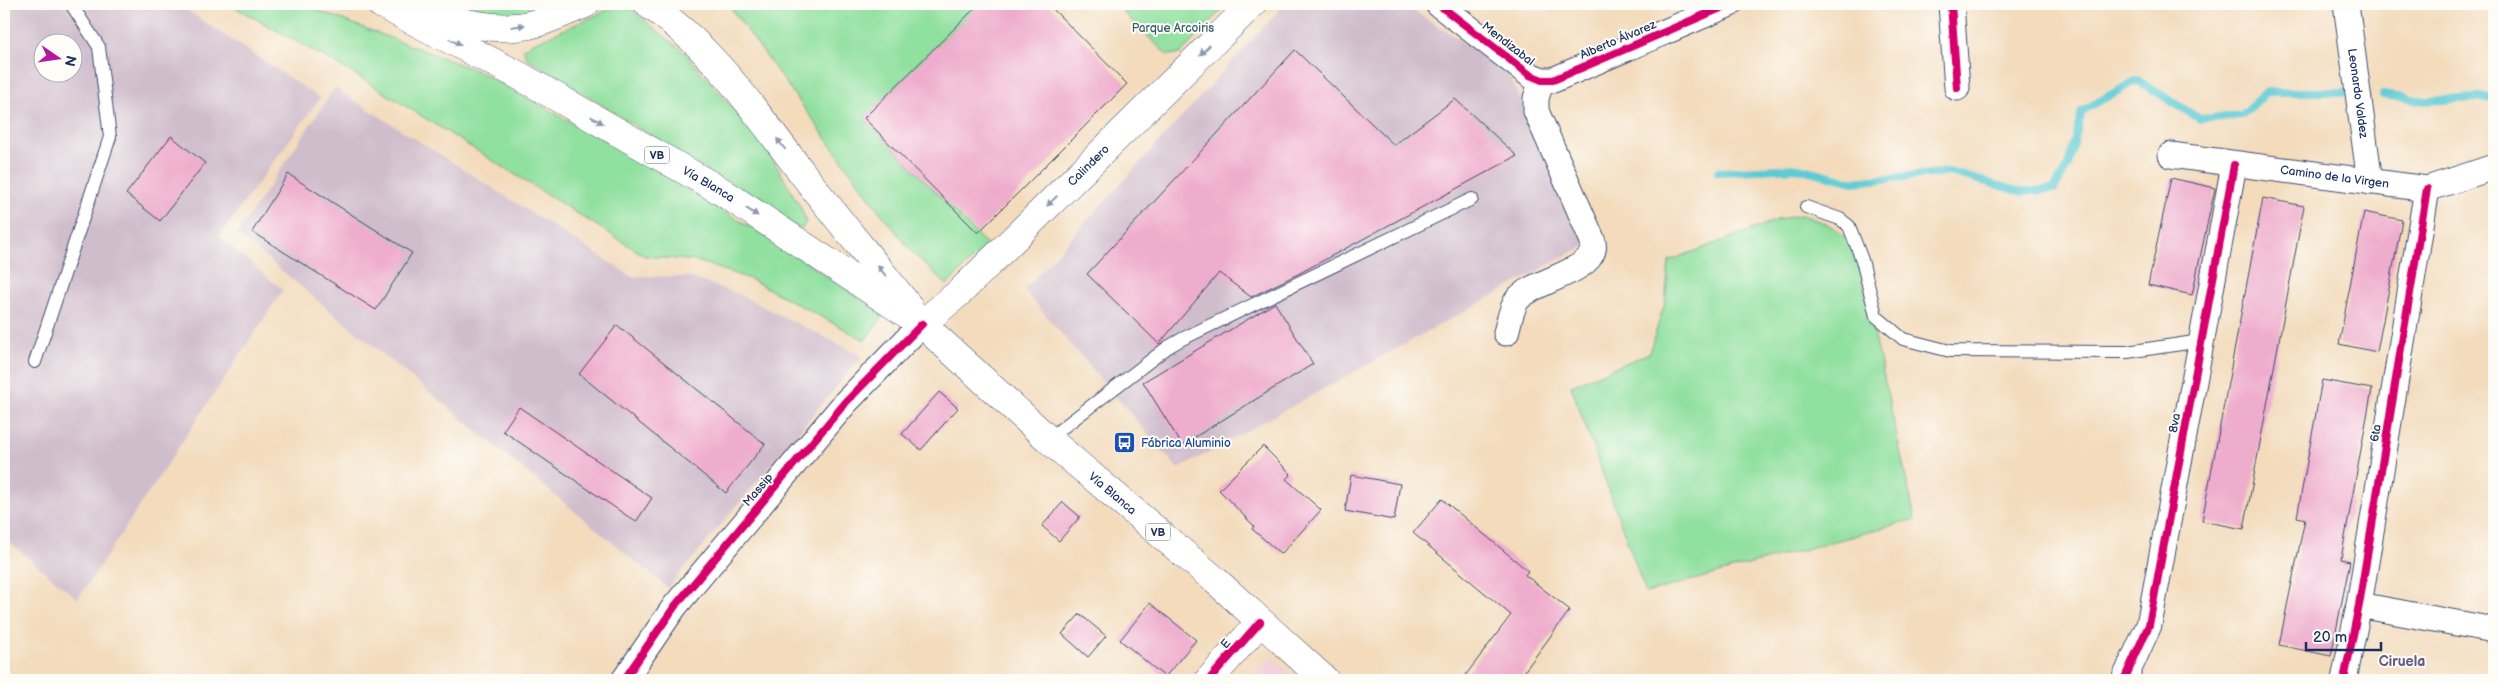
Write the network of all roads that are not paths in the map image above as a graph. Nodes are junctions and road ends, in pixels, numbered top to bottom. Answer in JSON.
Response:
{"nodes":[{"id":1,"x":71,"y":4,"type":"edge"},
{"id":2,"x":382,"y":4,"type":"edge"},
{"id":3,"x":585,"y":4,"type":"edge"},
{"id":4,"x":648,"y":4,"type":"edge"},
{"id":5,"x":682,"y":4,"type":"edge"},
{"id":6,"x":1252,"y":4,"type":"edge"},
{"id":7,"x":1438,"y":4,"type":"edge"},
{"id":8,"x":1951,"y":4,"type":"edge"},
{"id":9,"x":2346,"y":4,"type":"edge"},
{"id":10,"x":1722,"y":5,"type":"edge"},
{"id":11,"x":690,"y":38,"type":"junction"},
{"id":12,"x":1542,"y":80,"type":"junction"},
{"id":13,"x":1957,"y":88,"type":"dead end"},
{"id":14,"x":2171,"y":155,"type":"dead end"},
{"id":15,"x":2234,"y":164,"type":"junction"},
{"id":16,"x":2494,"y":167,"type":"edge"},
{"id":17,"x":2370,"y":182,"type":"junction"},
{"id":18,"x":2427,"y":189,"type":"junction"},
{"id":19,"x":1472,"y":199,"type":"dead end"},
{"id":20,"x":1806,"y":207,"type":"dead end"},
{"id":21,"x":922,"y":324,"type":"junction"},
{"id":22,"x":1506,"y":333,"type":"dead end"},
{"id":23,"x":2201,"y":341,"type":"junction"},
{"id":24,"x":35,"y":362,"type":"dead end"},
{"id":25,"x":1048,"y":439,"type":"junction"},
{"id":26,"x":2359,"y":605,"type":"junction"},
{"id":27,"x":1260,"y":622,"type":"junction"},
{"id":28,"x":2494,"y":630,"type":"edge"},
{"id":29,"x":624,"y":680,"type":"edge"},
{"id":30,"x":1209,"y":680,"type":"edge"},
{"id":31,"x":1326,"y":680,"type":"edge"},
{"id":32,"x":2124,"y":680,"type":"edge"},
{"id":33,"x":2344,"y":680,"type":"edge"}],
"edges":[{"from":1,"to":24,"type":"lane"},
{"from":2,"to":3,"type":"main road","one_way":true},
{"from":2,"to":21,"type":"main road","name":"Vía Blanca","number":"VB","one_way":true},
{"from":4,"to":11,"type":"main road","name":"Vía Blanca","number":"VB"},
{"from":5,"to":11,"type":"main road"},
{"from":6,"to":21,"type":"main road","name":"Calindero","one_way":true},
{"from":7,"to":12,"type":"street","name":"Mendizabal"},
{"from":8,"to":13,"type":"street"},
{"from":9,"to":17,"type":"street","name":"Leonardo Valdez"},
{"from":10,"to":12,"type":"street","name":"Alberto Álvarez"},
{"from":21,"to":11,"type":"main road","name":"Vía Blanca","number":"VB","one_way":true},
{"from":12,"to":22,"type":"street","name":"Mendizabal"},
{"from":14,"to":15,"type":"street","name":"Camino de la Virgen"},
{"from":15,"to":17,"type":"street","name":"Camino de la Virgen"},
{"from":15,"to":23,"type":"street","name":"8va"},
{"from":16,"to":18,"type":"street","name":"Camino de la Virgen"},
{"from":17,"to":18,"type":"street","name":"Camino de la Virgen"},
{"from":18,"to":26,"type":"street","name":"6ta"},
{"from":19,"to":25,"type":"lane"},
{"from":20,"to":23,"type":"lane"},
{"from":21,"to":25,"type":"main road","name":"Vía Blanca","number":"VB"},
{"from":21,"to":29,"type":"street","name":"Massip"},
{"from":23,"to":32,"type":"street","name":"8va"},
{"from":25,"to":27,"type":"main road","name":"Vía Blanca","number":"VB"},
{"from":26,"to":28,"type":"street"},
{"from":26,"to":33,"type":"street","name":"6ta"},
{"from":27,"to":30,"type":"main road","name":"E"},
{"from":27,"to":31,"type":"main road","name":"Vía Blanca","number":"VB"}]}
